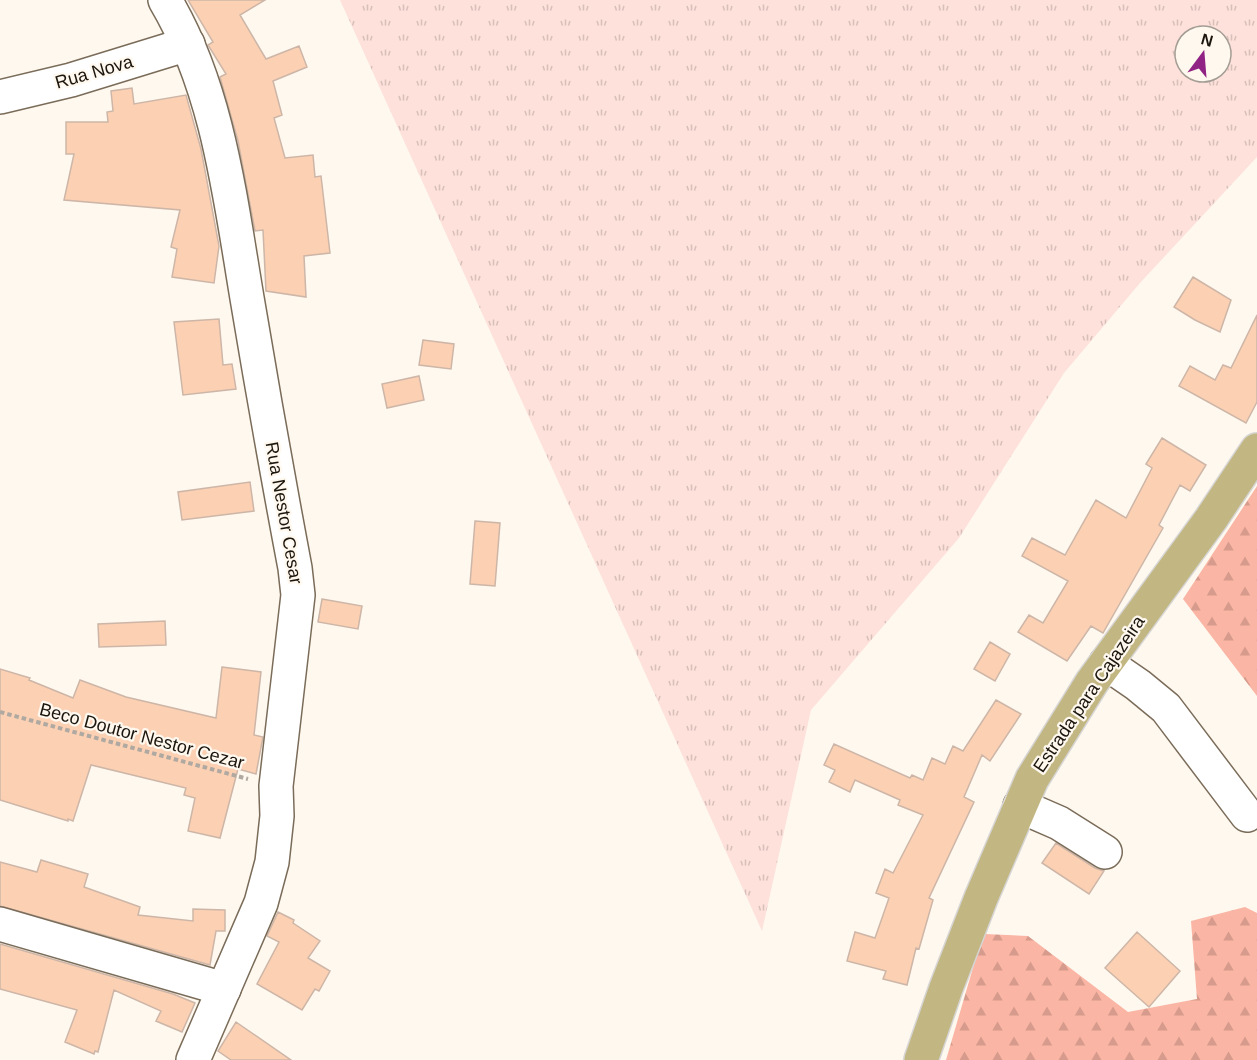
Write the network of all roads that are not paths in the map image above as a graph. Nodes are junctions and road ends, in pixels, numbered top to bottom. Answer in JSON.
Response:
{"nodes":[{"id":1,"x":165,"y":0,"type":"edge"},
{"id":2,"x":188,"y":44,"type":"junction"},
{"id":3,"x":0,"y":97,"type":"edge"},
{"id":4,"x":1257,"y":450,"type":"edge"},
{"id":5,"x":1107,"y":663,"type":"junction"},
{"id":6,"x":1020,"y":806,"type":"junction"},
{"id":7,"x":1246,"y":815,"type":"dead end"},
{"id":8,"x":1105,"y":852,"type":"dead end"},
{"id":9,"x":0,"y":924,"type":"edge"},
{"id":10,"x":224,"y":989,"type":"junction"},
{"id":11,"x":193,"y":1060,"type":"edge"},
{"id":12,"x":921,"y":1060,"type":"edge"}],
"edges":[{"from":1,"to":2,"type":"street","name":"Rua Nestor Cesar"},
{"from":2,"to":3,"type":"street","name":"Rua Nova"},
{"from":2,"to":10,"type":"street","name":"Rua Nestor Cesar"},
{"from":4,"to":5,"type":"main road","name":"Estrada para Cajazeira"},
{"from":5,"to":6,"type":"main road","name":"Estrada para Cajazeira"},
{"from":5,"to":7,"type":"street"},
{"from":6,"to":8,"type":"street"},
{"from":6,"to":12,"type":"main road","name":"Estrada para Cajazeira"},
{"from":9,"to":10,"type":"street"},
{"from":10,"to":11,"type":"street","name":"Rua Nestor Cesar"}]}
